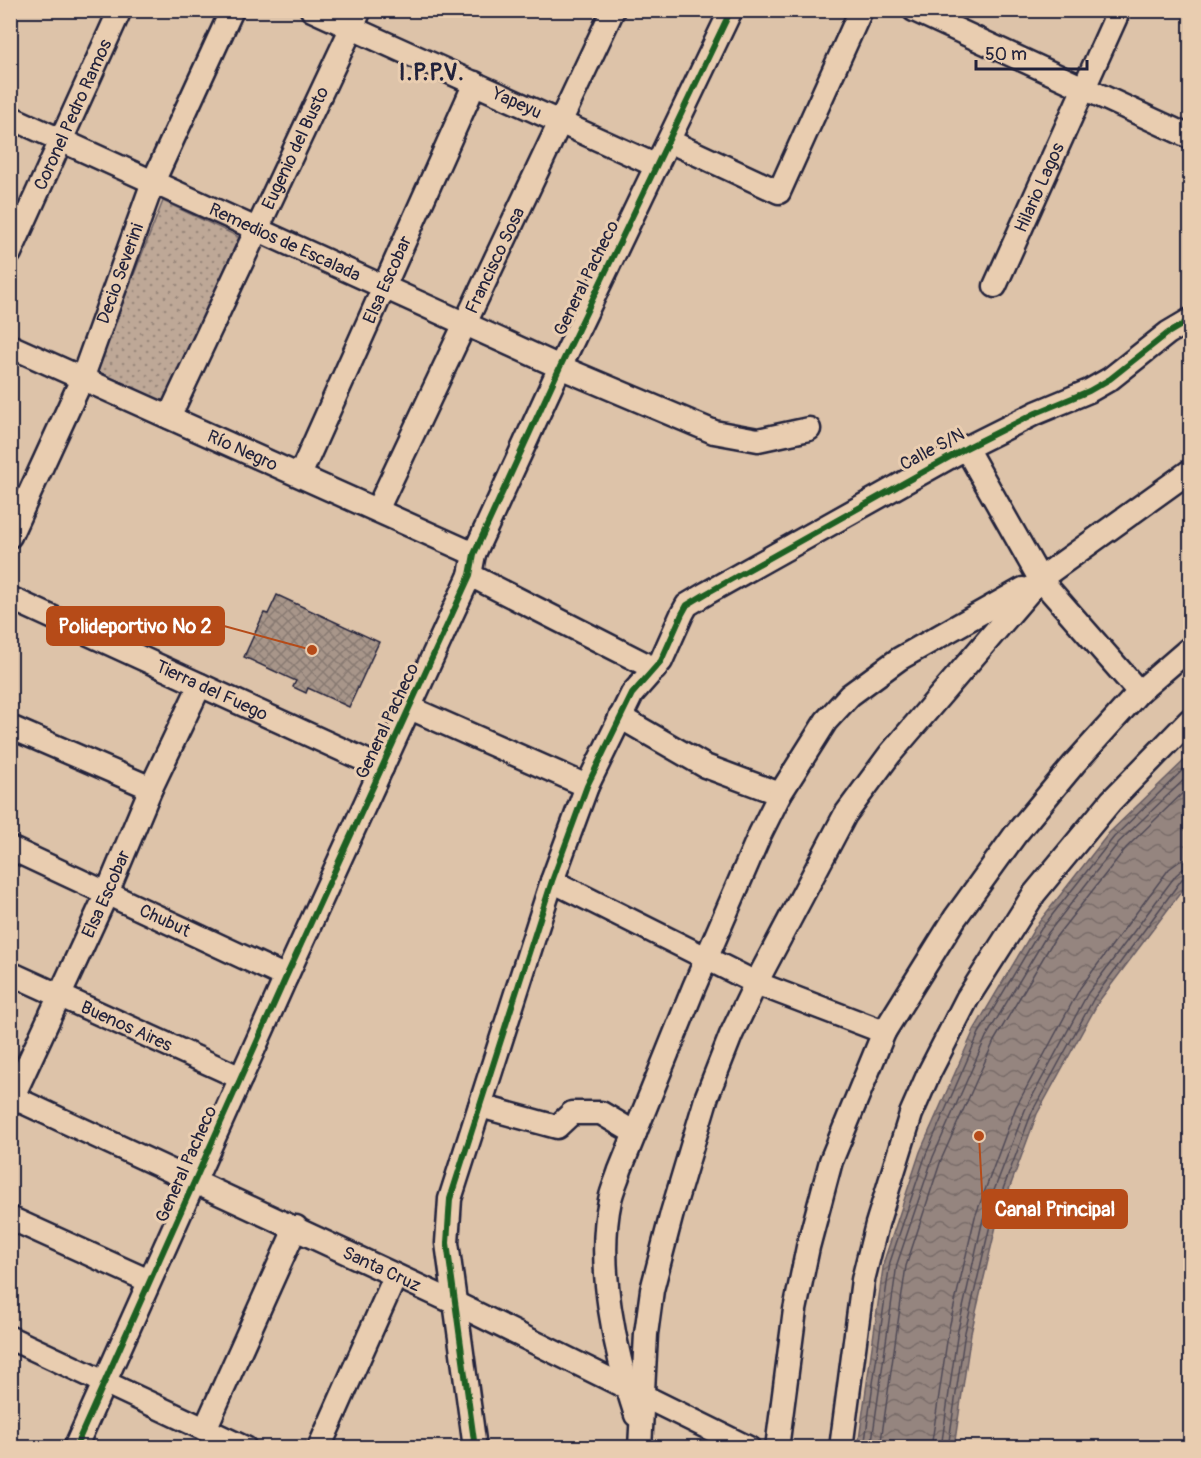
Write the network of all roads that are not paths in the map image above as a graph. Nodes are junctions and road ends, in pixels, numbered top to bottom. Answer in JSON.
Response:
{"nodes":[{"id":1,"x":120,"y":10,"type":"edge"},
{"id":2,"x":232,"y":10,"type":"edge"},
{"id":3,"x":312,"y":10,"type":"edge"},
{"id":4,"x":613,"y":10,"type":"edge"},
{"id":5,"x":730,"y":10,"type":"edge"},
{"id":6,"x":861,"y":10,"type":"edge"},
{"id":7,"x":914,"y":10,"type":"edge"},
{"id":8,"x":1119,"y":10,"type":"edge"},
{"id":9,"x":356,"y":19,"type":"edge"},
{"id":10,"x":475,"y":83,"type":"junction"},
{"id":11,"x":1085,"y":88,"type":"junction"},
{"id":12,"x":10,"y":117,"type":"edge"},
{"id":13,"x":560,"y":122,"type":"junction"},
{"id":14,"x":1191,"y":137,"type":"edge"},
{"id":15,"x":61,"y":140,"type":"junction"},
{"id":16,"x":669,"y":141,"type":"junction"},
{"id":17,"x":657,"y":166,"type":"junction"},
{"id":18,"x":153,"y":182,"type":"junction"},
{"id":19,"x":258,"y":229,"type":"junction"},
{"id":20,"x":12,"y":243,"type":"edge"},
{"id":21,"x":995,"y":286,"type":"dead end"},
{"id":22,"x":384,"y":287,"type":"junction"},
{"id":23,"x":1191,"y":320,"type":"edge"},
{"id":24,"x":465,"y":324,"type":"junction"},
{"id":25,"x":10,"y":346,"type":"edge"},
{"id":26,"x":560,"y":367,"type":"junction"},
{"id":27,"x":82,"y":379,"type":"junction"},
{"id":28,"x":169,"y":417,"type":"junction"},
{"id":29,"x":809,"y":429,"type":"dead end"},
{"id":30,"x":966,"y":448,"type":"junction"},
{"id":31,"x":1191,"y":471,"type":"edge"},
{"id":32,"x":300,"y":475,"type":"junction"},
{"id":33,"x":377,"y":510,"type":"junction"},
{"id":34,"x":10,"y":536,"type":"edge"},
{"id":35,"x":472,"y":565,"type":"junction"},
{"id":36,"x":1040,"y":579,"type":"junction"},
{"id":37,"x":10,"y":598,"type":"edge"},
{"id":38,"x":1191,"y":648,"type":"edge"},
{"id":39,"x":655,"y":669,"type":"junction"},
{"id":40,"x":200,"y":685,"type":"junction"},
{"id":41,"x":1139,"y":692,"type":"junction"},
{"id":42,"x":410,"y":708,"type":"junction"},
{"id":43,"x":620,"y":717,"type":"junction"},
{"id":44,"x":1191,"y":720,"type":"edge"},
{"id":45,"x":10,"y":727,"type":"edge"},
{"id":46,"x":382,"y":768,"type":"junction"},
{"id":47,"x":587,"y":786,"type":"junction"},
{"id":48,"x":151,"y":788,"type":"junction"},
{"id":49,"x":780,"y":794,"type":"junction"},
{"id":50,"x":10,"y":848,"type":"edge"},
{"id":51,"x":552,"y":881,"type":"junction"},
{"id":52,"x":107,"y":893,"type":"junction"},
{"id":53,"x":706,"y":959,"type":"junction"},
{"id":54,"x":10,"y":973,"type":"edge"},
{"id":55,"x":286,"y":977,"type":"junction"},
{"id":56,"x":756,"y":983,"type":"junction"},
{"id":57,"x":60,"y":995,"type":"junction"},
{"id":58,"x":884,"y":1032,"type":"junction"},
{"id":59,"x":241,"y":1078,"type":"junction"},
{"id":60,"x":11,"y":1099,"type":"edge"},
{"id":61,"x":480,"y":1106,"type":"junction"},
{"id":62,"x":635,"y":1132,"type":"junction"},
{"id":63,"x":194,"y":1180,"type":"junction"},
{"id":64,"x":10,"y":1218,"type":"edge"},
{"id":65,"x":296,"y":1227,"type":"junction"},
{"id":66,"x":395,"y":1277,"type":"junction"},
{"id":67,"x":149,"y":1281,"type":"junction"},
{"id":68,"x":455,"y":1303,"type":"junction"},
{"id":69,"x":10,"y":1338,"type":"edge"},
{"id":70,"x":105,"y":1382,"type":"junction"},
{"id":71,"x":634,"y":1391,"type":"junction"},
{"id":72,"x":205,"y":1429,"type":"junction"},
{"id":73,"x":640,"y":1439,"type":"edge"},
{"id":74,"x":75,"y":1448,"type":"edge"},
{"id":75,"x":244,"y":1448,"type":"edge"},
{"id":76,"x":319,"y":1448,"type":"edge"},
{"id":77,"x":475,"y":1448,"type":"edge"},
{"id":78,"x":749,"y":1448,"type":"edge"},
{"id":79,"x":777,"y":1448,"type":"edge"},
{"id":80,"x":841,"y":1448,"type":"edge"}],
"edges":[{"from":1,"to":15,"type":"street","name":"Coronel Pedro Ramos"},
{"from":2,"to":18,"type":"street","name":"Decio Severini"},
{"from":3,"to":9,"type":"street","name":"Yapeyu"},
{"from":4,"to":13,"type":"street","name":"Francisco Sosa"},
{"from":5,"to":16,"type":"street","name":"General Pacheco"},
{"from":6,"to":16,"type":"street"},
{"from":7,"to":11,"type":"street"},
{"from":8,"to":11,"type":"street","name":"Hilario Lagos"},
{"from":9,"to":10,"type":"street","name":"Yapeyu"},
{"from":9,"to":19,"type":"street","name":"Eugenio del Busto"},
{"from":10,"to":13,"type":"street","name":"Yapeyu"},
{"from":10,"to":22,"type":"street","name":"Elsa Escobar"},
{"from":11,"to":14,"type":"street"},
{"from":11,"to":21,"type":"street","name":"Hilario Lagos"},
{"from":12,"to":15,"type":"street","name":"Remedios de Escalada"},
{"from":13,"to":17,"type":"street","name":"Yapeyu"},
{"from":13,"to":24,"type":"street","name":"Francisco Sosa"},
{"from":15,"to":18,"type":"street","name":"Remedios de Escalada"},
{"from":15,"to":20,"type":"street","name":"Coronel Pedro Ramos"},
{"from":16,"to":17,"type":"street","name":"General Pacheco"},
{"from":17,"to":26,"type":"street","name":"General Pacheco"},
{"from":18,"to":19,"type":"street","name":"Remedios de Escalada"},
{"from":18,"to":27,"type":"street","name":"Decio Severini"},
{"from":19,"to":22,"type":"street","name":"Remedios de Escalada"},
{"from":19,"to":28,"type":"street","name":"Eugenio del Busto"},
{"from":22,"to":24,"type":"street","name":"Remedios de Escalada"},
{"from":22,"to":32,"type":"street","name":"Elsa Escobar"},
{"from":23,"to":30,"type":"street","name":"Calle S/N"},
{"from":24,"to":26,"type":"street","name":"Remedios de Escalada"},
{"from":24,"to":33,"type":"street","name":"Francisco Sosa"},
{"from":25,"to":27,"type":"street","name":"Río Negro"},
{"from":26,"to":29,"type":"street","name":"Remedios de Escalada"},
{"from":26,"to":35,"type":"street","name":"General Pacheco"},
{"from":27,"to":28,"type":"street","name":"Río Negro"},
{"from":27,"to":34,"type":"street","name":"Decio Severini"},
{"from":28,"to":32,"type":"street","name":"Río Negro"},
{"from":30,"to":36,"type":"street"},
{"from":30,"to":39,"type":"street","name":"Calle S/N"},
{"from":31,"to":36,"type":"street"},
{"from":32,"to":33,"type":"street","name":"Río Negro"},
{"from":33,"to":35,"type":"street","name":"Río Negro"},
{"from":35,"to":39,"type":"street","name":"Río Negro"},
{"from":35,"to":42,"type":"street","name":"General Pacheco"},
{"from":36,"to":41,"type":"street"},
{"from":36,"to":49,"type":"street"},
{"from":36,"to":56,"type":"street"},
{"from":37,"to":40,"type":"street","name":"Tierra del Fuego"},
{"from":38,"to":41,"type":"street"},
{"from":39,"to":43,"type":"street"},
{"from":40,"to":46,"type":"street","name":"Tierra del Fuego"},
{"from":40,"to":48,"type":"street","name":"Elsa Escobar"},
{"from":41,"to":58,"type":"street"},
{"from":42,"to":46,"type":"street","name":"General Pacheco"},
{"from":42,"to":47,"type":"street"},
{"from":43,"to":47,"type":"street"},
{"from":43,"to":49,"type":"street"},
{"from":44,"to":80,"type":"street"},
{"from":45,"to":48,"type":"street"},
{"from":46,"to":55,"type":"street","name":"General Pacheco"},
{"from":47,"to":51,"type":"street"},
{"from":48,"to":52,"type":"street","name":"Elsa Escobar"},
{"from":49,"to":53,"type":"street"},
{"from":50,"to":52,"type":"street","name":"Chubut"},
{"from":51,"to":53,"type":"street"},
{"from":51,"to":61,"type":"street"},
{"from":52,"to":55,"type":"street","name":"Chubut"},
{"from":52,"to":57,"type":"street","name":"Elsa Escobar"},
{"from":53,"to":56,"type":"street"},
{"from":53,"to":62,"type":"street"},
{"from":54,"to":57,"type":"street","name":"Buenos Aires"},
{"from":55,"to":59,"type":"street","name":"General Pacheco"},
{"from":56,"to":58,"type":"street"},
{"from":56,"to":71,"type":"street"},
{"from":57,"to":59,"type":"street","name":"Buenos Aires"},
{"from":57,"to":60,"type":"street","name":"Elsa Escobar"},
{"from":58,"to":79,"type":"street"},
{"from":59,"to":63,"type":"street","name":"General Pacheco"},
{"from":60,"to":63,"type":"street","name":"Santa Cruz"},
{"from":61,"to":62,"type":"street"},
{"from":61,"to":68,"type":"street"},
{"from":62,"to":71,"type":"street"},
{"from":63,"to":65,"type":"street","name":"Santa Cruz"},
{"from":63,"to":67,"type":"street","name":"General Pacheco"},
{"from":64,"to":67,"type":"street"},
{"from":65,"to":66,"type":"street","name":"Santa Cruz"},
{"from":65,"to":72,"type":"street"},
{"from":66,"to":68,"type":"street","name":"Santa Cruz"},
{"from":66,"to":76,"type":"street"},
{"from":67,"to":70,"type":"street","name":"General Pacheco"},
{"from":68,"to":71,"type":"street","name":"Santa Cruz"},
{"from":68,"to":77,"type":"street"},
{"from":69,"to":70,"type":"street"},
{"from":70,"to":72,"type":"street"},
{"from":70,"to":74,"type":"street","name":"General Pacheco"},
{"from":71,"to":73,"type":"street"},
{"from":71,"to":78,"type":"street","name":"Santa Cruz"},
{"from":72,"to":75,"type":"street"}]}
